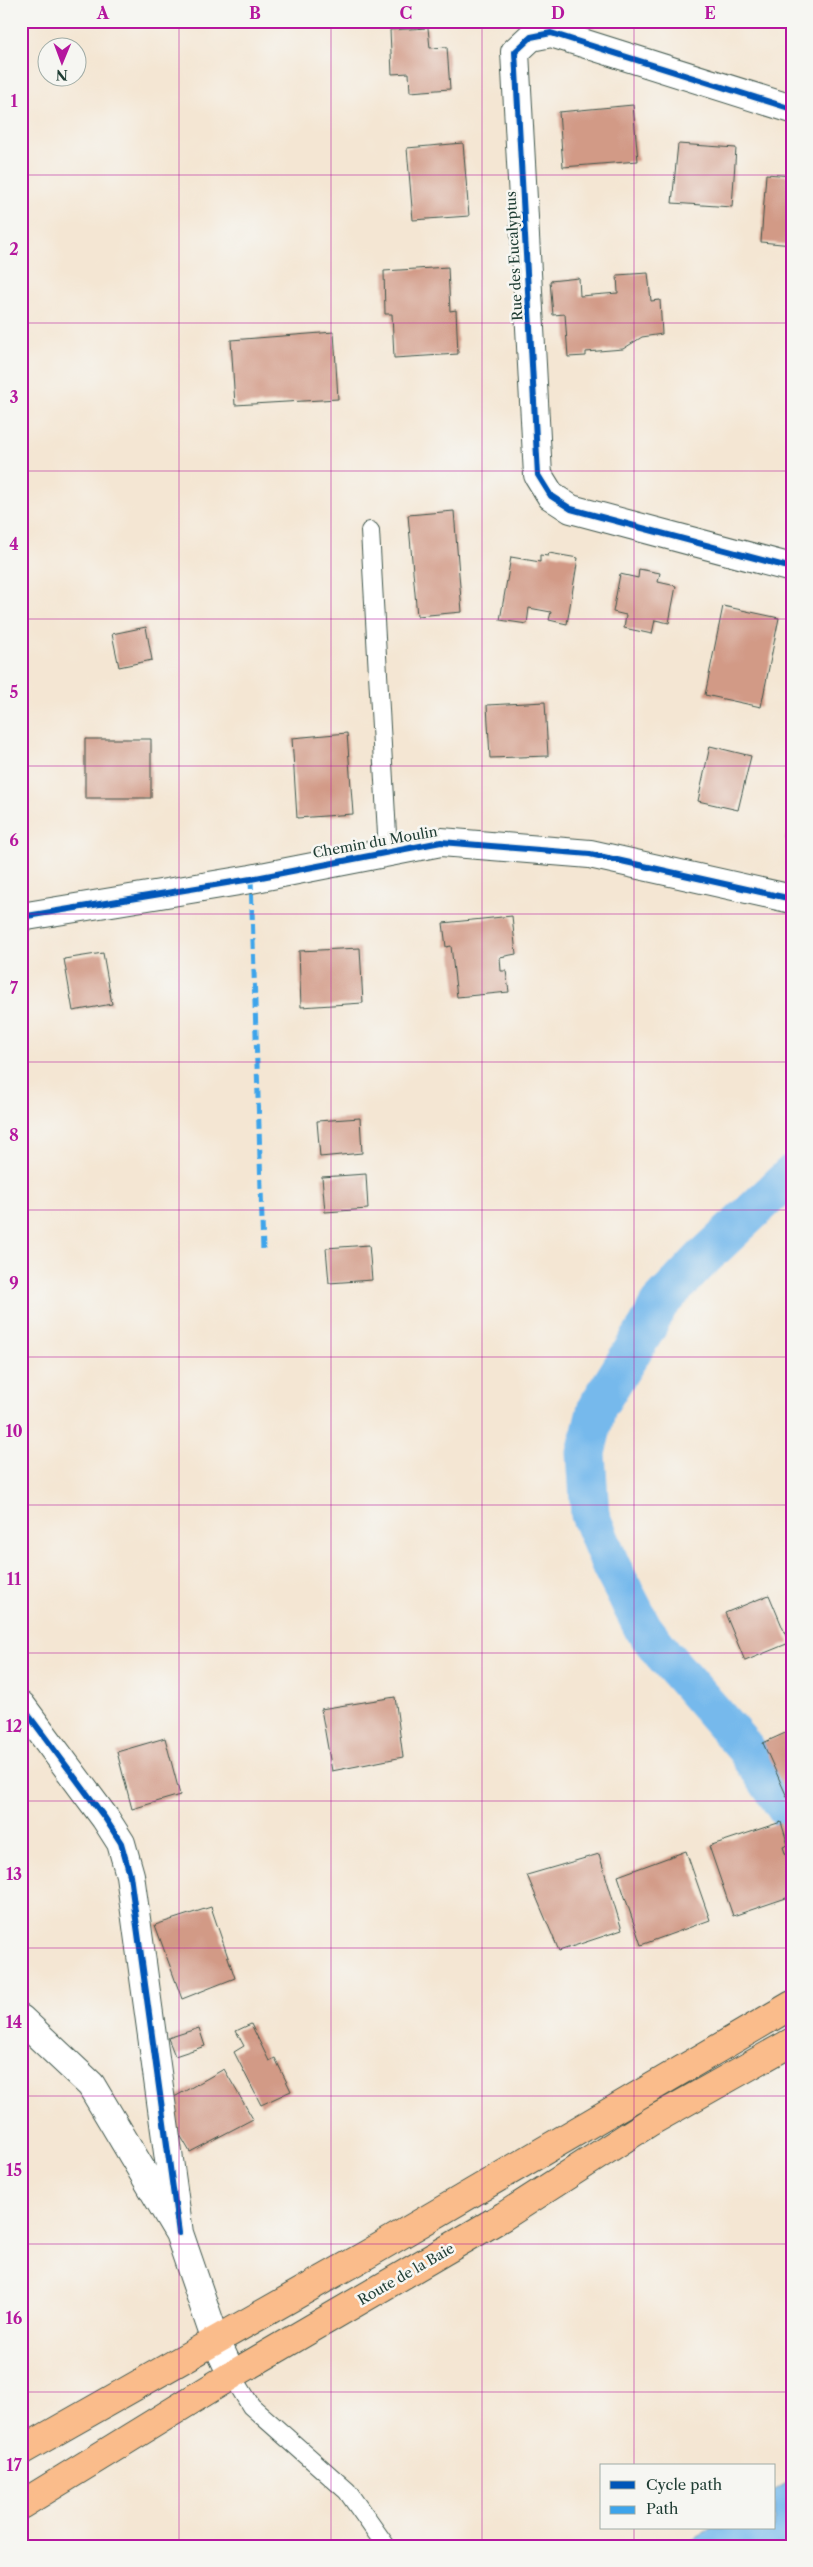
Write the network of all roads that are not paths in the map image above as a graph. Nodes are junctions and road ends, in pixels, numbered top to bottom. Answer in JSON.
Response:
{"nodes":[{"id":1,"x":792,"y":109,"type":"edge"},
{"id":2,"x":370,"y":531,"type":"dead end"},
{"id":3,"x":792,"y":568,"type":"edge"},
{"id":4,"x":388,"y":852,"type":"junction"},
{"id":5,"x":792,"y":899,"type":"edge"},
{"id":6,"x":21,"y":917,"type":"edge"},
{"id":7,"x":21,"y":1705,"type":"edge"},
{"id":8,"x":792,"y":2005,"type":"edge"},
{"id":9,"x":21,"y":2019,"type":"edge"},
{"id":10,"x":792,"y":2042,"type":"edge"},
{"id":11,"x":445,"y":2208,"type":"junction"},
{"id":12,"x":178,"y":2233,"type":"junction"},
{"id":13,"x":216,"y":2341,"type":"junction"},
{"id":14,"x":232,"y":2374,"type":"junction"},
{"id":15,"x":108,"y":2450,"type":"junction"},
{"id":16,"x":21,"y":2451,"type":"edge"},
{"id":17,"x":21,"y":2505,"type":"edge"},
{"id":18,"x":386,"y":2546,"type":"edge"}],
"edges":[{"from":1,"to":3,"type":"street","name":"Rue des Eucalyptus"},
{"from":2,"to":4,"type":"lane"},
{"from":4,"to":5,"type":"street","name":"Chemin du Moulin"},
{"from":4,"to":6,"type":"street","name":"Chemin du Moulin"},
{"from":7,"to":12,"type":"street"},
{"from":8,"to":11,"type":"main road"},
{"from":9,"to":12,"type":"street"},
{"from":10,"to":14,"type":"main road","name":"Route de la Baie"},
{"from":11,"to":13,"type":"main road"},
{"from":11,"to":14,"type":"main road"},
{"from":12,"to":13,"type":"street"},
{"from":13,"to":14,"type":"street"},
{"from":13,"to":15,"type":"main road"},
{"from":13,"to":16,"type":"main road"},
{"from":14,"to":15,"type":"main road","name":"Route de la Baie"},
{"from":14,"to":18,"type":"lane"},
{"from":15,"to":17,"type":"main road","name":"Route de la Baie"}]}
